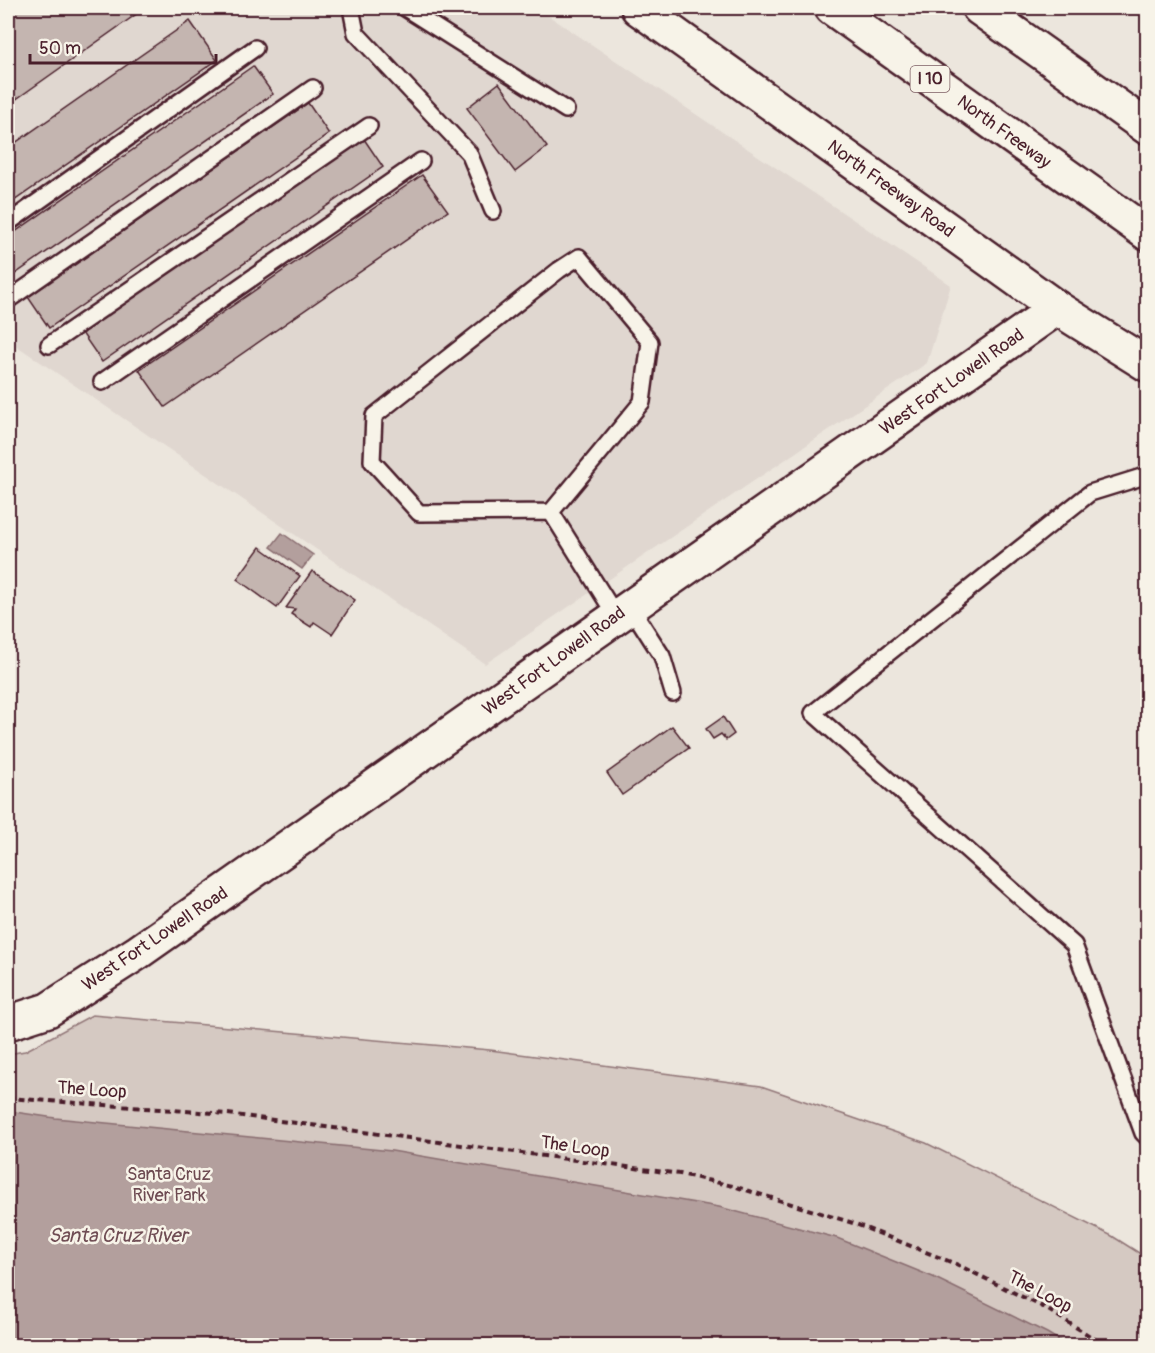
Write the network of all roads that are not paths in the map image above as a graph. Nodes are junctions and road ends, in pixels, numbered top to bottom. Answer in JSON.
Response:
{"nodes":[{"id":1,"x":351,"y":8,"type":"edge"},
{"id":2,"x":405,"y":8,"type":"edge"},
{"id":3,"x":638,"y":8,"type":"edge"},
{"id":4,"x":806,"y":8,"type":"edge"},
{"id":5,"x":832,"y":8,"type":"edge"},
{"id":6,"x":979,"y":8,"type":"edge"},
{"id":7,"x":993,"y":8,"type":"edge"},
{"id":8,"x":255,"y":48,"type":"dead end"},
{"id":9,"x":1077,"y":77,"type":"junction"},
{"id":10,"x":313,"y":88,"type":"dead end"},
{"id":11,"x":566,"y":110,"type":"dead end"},
{"id":12,"x":369,"y":126,"type":"dead end"},
{"id":13,"x":1148,"y":128,"type":"edge"},
{"id":14,"x":1028,"y":150,"type":"junction"},
{"id":15,"x":421,"y":161,"type":"dead end"},
{"id":16,"x":493,"y":211,"type":"dead end"},
{"id":17,"x":8,"y":222,"type":"edge"},
{"id":18,"x":1148,"y":234,"type":"edge"},
{"id":19,"x":8,"y":300,"type":"edge"},
{"id":20,"x":1057,"y":308,"type":"junction"},
{"id":21,"x":50,"y":345,"type":"dead end"},
{"id":22,"x":1148,"y":366,"type":"edge"},
{"id":23,"x":102,"y":382,"type":"dead end"},
{"id":24,"x":1148,"y":475,"type":"edge"},
{"id":25,"x":551,"y":512,"type":"junction"},
{"id":26,"x":623,"y":611,"type":"junction"},
{"id":27,"x":673,"y":693,"type":"dead end"},
{"id":28,"x":8,"y":1023,"type":"edge"},
{"id":29,"x":1148,"y":1138,"type":"edge"}],
"edges":[{"from":1,"to":16,"type":"lane"},
{"from":2,"to":11,"type":"lane"},
{"from":3,"to":20,"type":"main road","name":"North Freeway Road"},
{"from":4,"to":14,"type":"main road"},
{"from":5,"to":14,"type":"main road","name":"North Freeway","number":"I 10"},
{"from":6,"to":9,"type":"main road"},
{"from":7,"to":9,"type":"main road"},
{"from":8,"to":17,"type":"lane"},
{"from":9,"to":13,"type":"main road"},
{"from":10,"to":19,"type":"lane"},
{"from":12,"to":21,"type":"lane"},
{"from":14,"to":18,"type":"main road","name":"North Freeway","number":"I 10"},
{"from":15,"to":23,"type":"lane"},
{"from":20,"to":22,"type":"main road","name":"North Freeway Road"},
{"from":20,"to":26,"type":"main road","name":"West Fort Lowell Road"},
{"from":24,"to":29,"type":"lane"},
{"from":25,"to":25,"type":"lane"},
{"from":25,"to":26,"type":"lane"},
{"from":26,"to":27,"type":"lane"},
{"from":26,"to":28,"type":"main road","name":"West Fort Lowell Road"}]}
